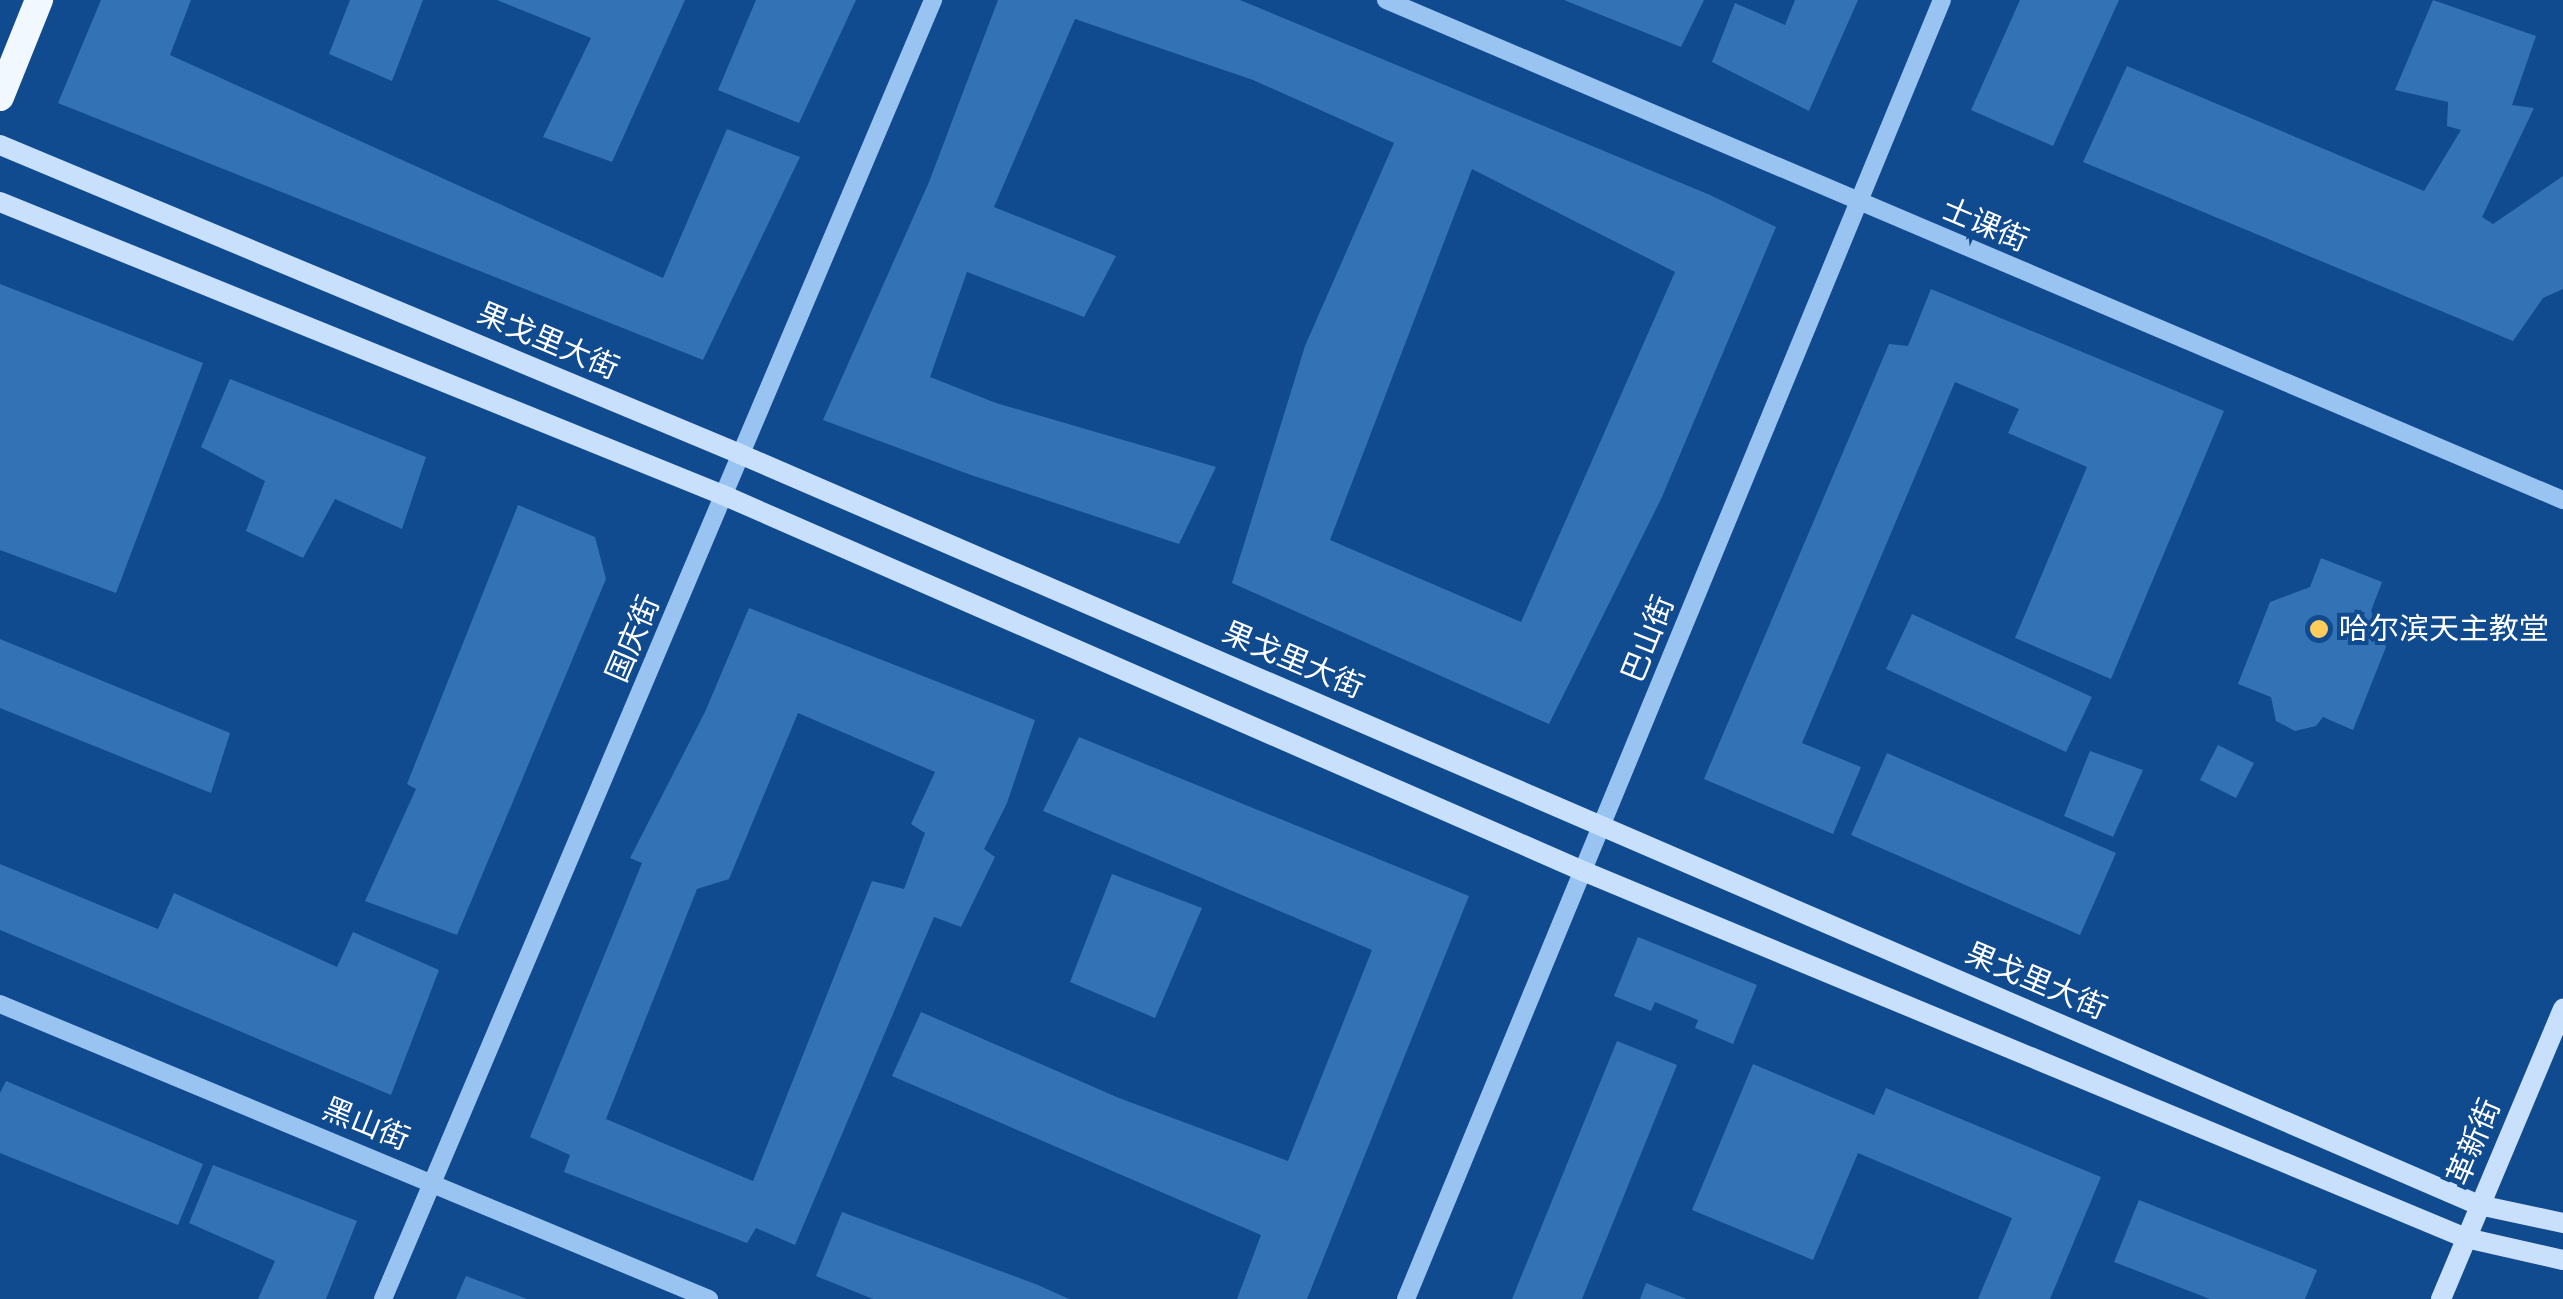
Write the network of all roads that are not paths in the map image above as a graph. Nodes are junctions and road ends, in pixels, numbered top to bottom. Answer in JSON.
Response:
{"nodes":[{"id":1,"x":40,"y":0,"type":"edge"},
{"id":2,"x":933,"y":0,"type":"edge"},
{"id":3,"x":1386,"y":0,"type":"edge"},
{"id":4,"x":1942,"y":0,"type":"edge"},
{"id":5,"x":0,"y":97,"type":"edge"},
{"id":6,"x":0,"y":144,"type":"edge"},
{"id":7,"x":1859,"y":201,"type":"junction"},
{"id":8,"x":0,"y":202,"type":"edge"},
{"id":9,"x":740,"y":454,"type":"junction"},
{"id":10,"x":723,"y":495,"type":"junction"},
{"id":11,"x":2563,"y":500,"type":"edge"},
{"id":12,"x":1601,"y":826,"type":"junction"},
{"id":13,"x":1583,"y":871,"type":"junction"},
{"id":14,"x":0,"y":1004,"type":"edge"},
{"id":15,"x":2563,"y":1008,"type":"edge"},
{"id":16,"x":433,"y":1181,"type":"junction"},
{"id":17,"x":2479,"y":1205,"type":"junction"},
{"id":18,"x":2563,"y":1223,"type":"edge"},
{"id":19,"x":2466,"y":1238,"type":"junction"},
{"id":20,"x":2563,"y":1260,"type":"edge"},
{"id":21,"x":383,"y":1299,"type":"edge"},
{"id":22,"x":709,"y":1299,"type":"edge"},
{"id":23,"x":1406,"y":1299,"type":"edge"},
{"id":24,"x":2441,"y":1299,"type":"edge"}],
"edges":[{"from":1,"to":5,"type":"highway"},
{"from":2,"to":9,"type":"street","name":"国庆街"},
{"from":3,"to":7,"type":"street","name":"士课街"},
{"from":4,"to":7,"type":"street","name":"巴山街"},
{"from":6,"to":9,"type":"main road","name":"果戈里大街"},
{"from":7,"to":11,"type":"street","name":"士课街"},
{"from":7,"to":12,"type":"street","name":"巴山街"},
{"from":8,"to":10,"type":"main road"},
{"from":9,"to":10,"type":"street","name":"国庆街"},
{"from":9,"to":12,"type":"main road","name":"果戈里大街"},
{"from":10,"to":13,"type":"main road"},
{"from":10,"to":16,"type":"street","name":"国庆街"},
{"from":12,"to":13,"type":"street","name":"巴山街"},
{"from":12,"to":17,"type":"main road","name":"果戈里大街"},
{"from":13,"to":19,"type":"main road"},
{"from":13,"to":23,"type":"street","name":"巴山街"},
{"from":14,"to":16,"type":"street","name":"黑山街"},
{"from":15,"to":17,"type":"main road","name":"革新街"},
{"from":16,"to":21,"type":"street","name":"国庆街"},
{"from":16,"to":22,"type":"street","name":"黑山街"},
{"from":17,"to":18,"type":"main road","name":"果戈里大街"},
{"from":17,"to":19,"type":"main road","name":"革新街"},
{"from":19,"to":20,"type":"main road"},
{"from":19,"to":24,"type":"main road","name":"革新街"}]}
